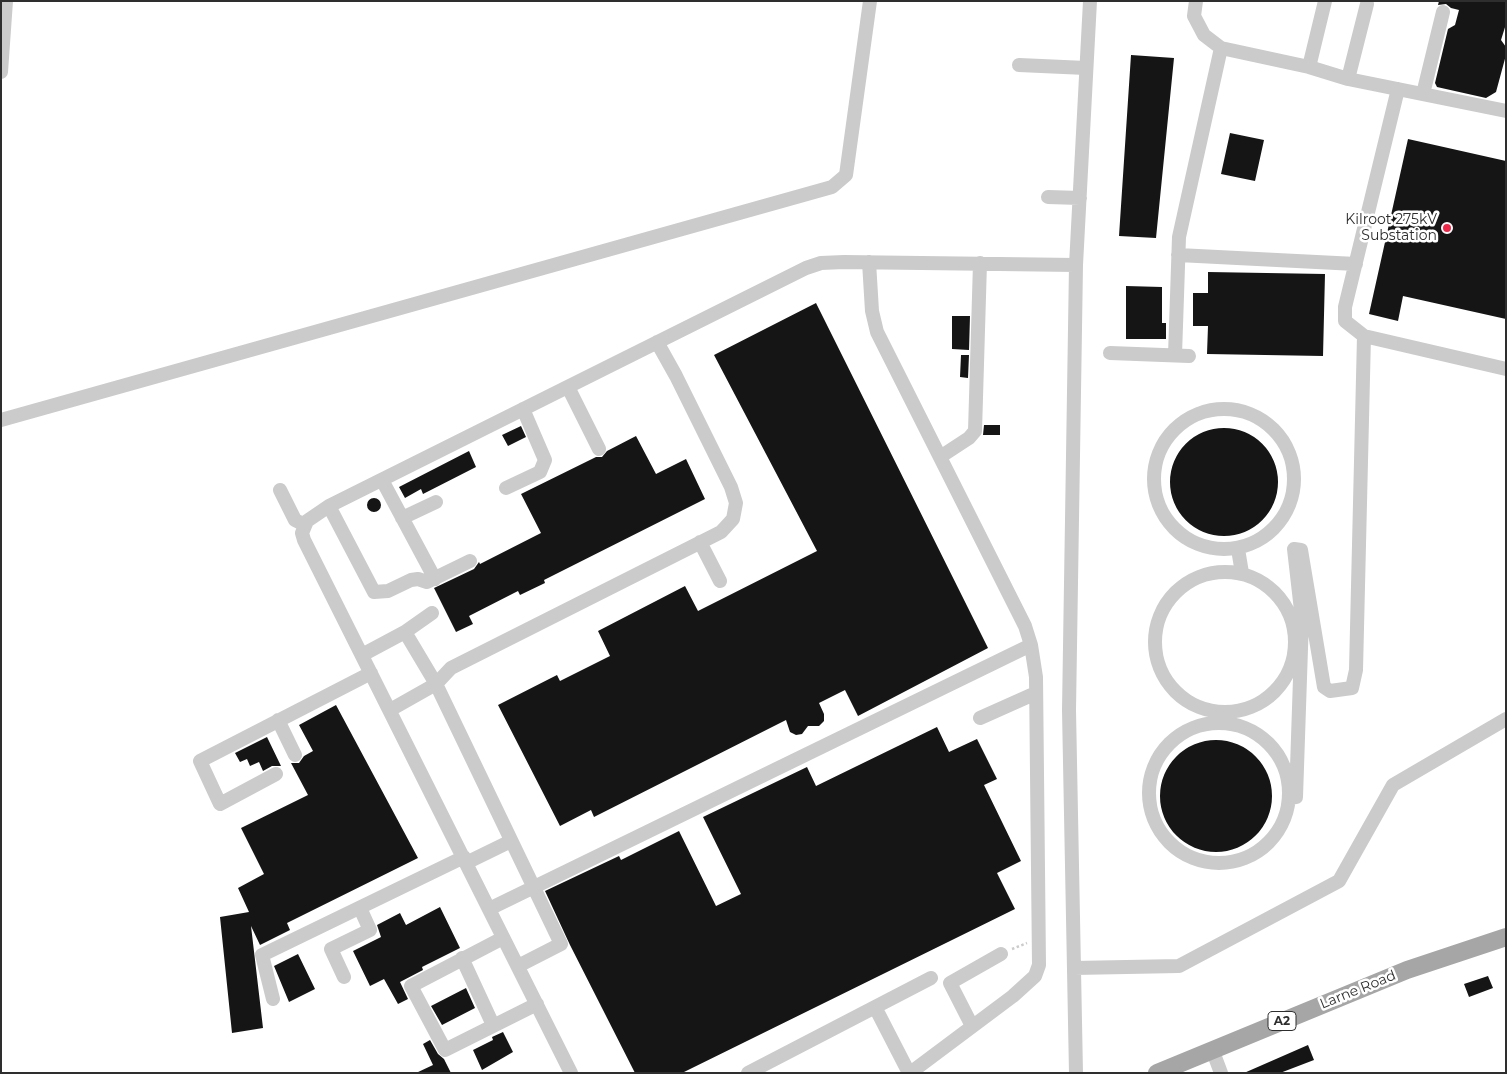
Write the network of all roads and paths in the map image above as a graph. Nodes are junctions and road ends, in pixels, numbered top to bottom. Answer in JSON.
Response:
{"nodes":[{"id":1,"x":6,"y":1,"type":"edge"},
{"id":2,"x":870,"y":1,"type":"edge"},
{"id":3,"x":1090,"y":1,"type":"edge"},
{"id":4,"x":1196,"y":1,"type":"edge"},
{"id":5,"x":1325,"y":1,"type":"edge"},
{"id":6,"x":1367,"y":4,"type":"dead end"},
{"id":7,"x":1443,"y":12,"type":"dead end"},
{"id":8,"x":1221,"y":48,"type":"junction"},
{"id":9,"x":1019,"y":65,"type":"dead end"},
{"id":10,"x":1086,"y":68,"type":"junction"},
{"id":11,"x":1309,"y":68,"type":"junction"},
{"id":12,"x":1,"y":72,"type":"edge"},
{"id":13,"x":1348,"y":79,"type":"junction"},
{"id":14,"x":1398,"y":89,"type":"junction"},
{"id":15,"x":1423,"y":94,"type":"junction"},
{"id":16,"x":1506,"y":111,"type":"edge"},
{"id":17,"x":1048,"y":197,"type":"dead end"},
{"id":18,"x":1080,"y":198,"type":"junction"},
{"id":19,"x":1178,"y":255,"type":"junction"},
{"id":20,"x":869,"y":262,"type":"junction"},
{"id":21,"x":980,"y":263,"type":"junction"},
{"id":22,"x":1356,"y":264,"type":"junction"},
{"id":23,"x":1076,"y":265,"type":"junction"},
{"id":24,"x":1364,"y":336,"type":"junction"},
{"id":25,"x":657,"y":342,"type":"junction"},
{"id":26,"x":1110,"y":353,"type":"dead end"},
{"id":27,"x":1175,"y":355,"type":"junction"},
{"id":28,"x":1189,"y":356,"type":"dead end"},
{"id":29,"x":1506,"y":368,"type":"edge"},
{"id":30,"x":568,"y":386,"type":"junction"},
{"id":31,"x":523,"y":409,"type":"junction"},
{"id":32,"x":1,"y":420,"type":"edge"},
{"id":33,"x":599,"y":449,"type":"dead end"},
{"id":34,"x":940,"y":457,"type":"junction"},
{"id":35,"x":382,"y":480,"type":"junction"},
{"id":36,"x":506,"y":488,"type":"dead end"},
{"id":37,"x":280,"y":490,"type":"dead end"},
{"id":38,"x":436,"y":502,"type":"dead end"},
{"id":39,"x":329,"y":506,"type":"junction"},
{"id":40,"x":402,"y":518,"type":"junction"},
{"id":41,"x":305,"y":525,"type":"junction"},
{"id":42,"x":700,"y":542,"type":"junction"},
{"id":43,"x":1238,"y":549,"type":"junction"},
{"id":44,"x":470,"y":561,"type":"dead end"},
{"id":45,"x":1242,"y":573,"type":"junction"},
{"id":46,"x":435,"y":579,"type":"junction"},
{"id":47,"x":720,"y":581,"type":"dead end"},
{"id":48,"x":432,"y":613,"type":"dead end"},
{"id":49,"x":405,"y":632,"type":"junction"},
{"id":50,"x":1031,"y":645,"type":"junction"},
{"id":51,"x":1298,"y":646,"type":"junction"},
{"id":52,"x":362,"y":655,"type":"junction"},
{"id":53,"x":371,"y":673,"type":"junction"},
{"id":54,"x":436,"y":684,"type":"junction"},
{"id":55,"x":1036,"y":693,"type":"junction"},
{"id":56,"x":390,"y":710,"type":"junction"},
{"id":57,"x":1214,"y":717,"type":"junction"},
{"id":58,"x":980,"y":718,"type":"dead end"},
{"id":59,"x":1506,"y":719,"type":"edge"},
{"id":60,"x":278,"y":720,"type":"junction"},
{"id":61,"x":295,"y":755,"type":"dead end"},
{"id":62,"x":276,"y":774,"type":"dead end"},
{"id":63,"x":1289,"y":798,"type":"junction"},
{"id":64,"x":511,"y":841,"type":"junction"},
{"id":65,"x":465,"y":860,"type":"junction"},
{"id":66,"x":534,"y":888,"type":"junction"},
{"id":67,"x":360,"y":908,"type":"junction"},
{"id":68,"x":489,"y":909,"type":"junction"},
{"id":69,"x":1506,"y":937,"type":"edge"},
{"id":70,"x":504,"y":938,"type":"junction"},
{"id":71,"x":1038,"y":938,"type":"junction"},
{"id":72,"x":1001,"y":954,"type":"joint"},
{"id":73,"x":462,"y":958,"type":"junction"},
{"id":74,"x":518,"y":966,"type":"junction"},
{"id":75,"x":1074,"y":968,"type":"junction"},
{"id":76,"x":344,"y":977,"type":"dead end"},
{"id":77,"x":930,"y":978,"type":"dead end"},
{"id":78,"x":273,"y":999,"type":"dead end"},
{"id":79,"x":537,"y":1004,"type":"junction"},
{"id":80,"x":874,"y":1007,"type":"junction"},
{"id":81,"x":493,"y":1025,"type":"junction"},
{"id":82,"x":972,"y":1026,"type":"junction"},
{"id":83,"x":1212,"y":1049,"type":"junction"},
{"id":84,"x":571,"y":1073,"type":"edge"},
{"id":85,"x":748,"y":1073,"type":"edge"},
{"id":86,"x":910,"y":1073,"type":"edge"},
{"id":87,"x":1076,"y":1073,"type":"edge"},
{"id":88,"x":1157,"y":1073,"type":"edge"},
{"id":89,"x":1221,"y":1073,"type":"edge"}],
"edges":[{"from":1,"to":12,"type":"street"},
{"from":2,"to":32,"type":"street"},
{"from":3,"to":10,"type":"street"},
{"from":4,"to":8,"type":"street"},
{"from":5,"to":11,"type":"street"},
{"from":6,"to":13,"type":"street"},
{"from":7,"to":15,"type":"street"},
{"from":8,"to":11,"type":"street"},
{"from":8,"to":19,"type":"street"},
{"from":9,"to":10,"type":"street"},
{"from":10,"to":18,"type":"street"},
{"from":11,"to":13,"type":"street"},
{"from":13,"to":14,"type":"street"},
{"from":14,"to":15,"type":"street"},
{"from":14,"to":22,"type":"street"},
{"from":15,"to":16,"type":"street"},
{"from":17,"to":18,"type":"street"},
{"from":18,"to":23,"type":"street"},
{"from":19,"to":22,"type":"street"},
{"from":19,"to":27,"type":"street"},
{"from":20,"to":21,"type":"street"},
{"from":20,"to":25,"type":"street"},
{"from":20,"to":34,"type":"street"},
{"from":21,"to":23,"type":"street"},
{"from":21,"to":34,"type":"street"},
{"from":22,"to":24,"type":"street"},
{"from":23,"to":75,"type":"street"},
{"from":24,"to":29,"type":"street"},
{"from":24,"to":51,"type":"street"},
{"from":25,"to":30,"type":"street"},
{"from":25,"to":42,"type":"street"},
{"from":26,"to":27,"type":"street"},
{"from":27,"to":28,"type":"street"},
{"from":30,"to":31,"type":"street"},
{"from":30,"to":33,"type":"street"},
{"from":31,"to":35,"type":"street"},
{"from":31,"to":36,"type":"street"},
{"from":34,"to":50,"type":"street"},
{"from":35,"to":39,"type":"street"},
{"from":35,"to":40,"type":"street"},
{"from":37,"to":41,"type":"street"},
{"from":38,"to":40,"type":"street"},
{"from":39,"to":41,"type":"street"},
{"from":39,"to":46,"type":"street"},
{"from":40,"to":46,"type":"street"},
{"from":41,"to":52,"type":"street"},
{"from":42,"to":47,"type":"street"},
{"from":42,"to":54,"type":"street"},
{"from":43,"to":43,"type":"street"},
{"from":43,"to":45,"type":"street"},
{"from":44,"to":46,"type":"street"},
{"from":45,"to":51,"type":"street"},
{"from":45,"to":57,"type":"street"},
{"from":48,"to":49,"type":"street"},
{"from":49,"to":52,"type":"street"},
{"from":49,"to":54,"type":"street"},
{"from":50,"to":55,"type":"street"},
{"from":50,"to":66,"type":"street"},
{"from":51,"to":57,"type":"street"},
{"from":51,"to":63,"type":"street"},
{"from":52,"to":53,"type":"street"},
{"from":53,"to":56,"type":"street"},
{"from":53,"to":60,"type":"street"},
{"from":54,"to":56,"type":"street"},
{"from":54,"to":64,"type":"street"},
{"from":55,"to":58,"type":"street"},
{"from":55,"to":71,"type":"street"},
{"from":56,"to":65,"type":"street"},
{"from":57,"to":63,"type":"street"},
{"from":57,"to":63,"type":"street"},
{"from":59,"to":75,"type":"street"},
{"from":60,"to":61,"type":"street"},
{"from":60,"to":62,"type":"street"},
{"from":64,"to":65,"type":"street"},
{"from":64,"to":66,"type":"street"},
{"from":65,"to":67,"type":"street"},
{"from":65,"to":68,"type":"street"},
{"from":66,"to":68,"type":"street"},
{"from":66,"to":74,"type":"street"},
{"from":67,"to":76,"type":"street"},
{"from":67,"to":78,"type":"street"},
{"from":68,"to":70,"type":"street"},
{"from":69,"to":83,"type":"main road","name":"Larne Road","number":"A2"},
{"from":70,"to":73,"type":"street"},
{"from":70,"to":74,"type":"street"},
{"from":71,"to":72,"type":"path"},
{"from":71,"to":82,"type":"street"},
{"from":72,"to":82,"type":"street"},
{"from":73,"to":81,"type":"street"},
{"from":73,"to":81,"type":"street"},
{"from":74,"to":79,"type":"street"},
{"from":75,"to":87,"type":"street"},
{"from":77,"to":80,"type":"street"},
{"from":79,"to":81,"type":"street"},
{"from":79,"to":84,"type":"street"},
{"from":80,"to":85,"type":"street"},
{"from":80,"to":86,"type":"street"},
{"from":82,"to":86,"type":"street"},
{"from":83,"to":88,"type":"main road","name":"Larne Road","number":"A2"},
{"from":83,"to":89,"type":"street"}]}
